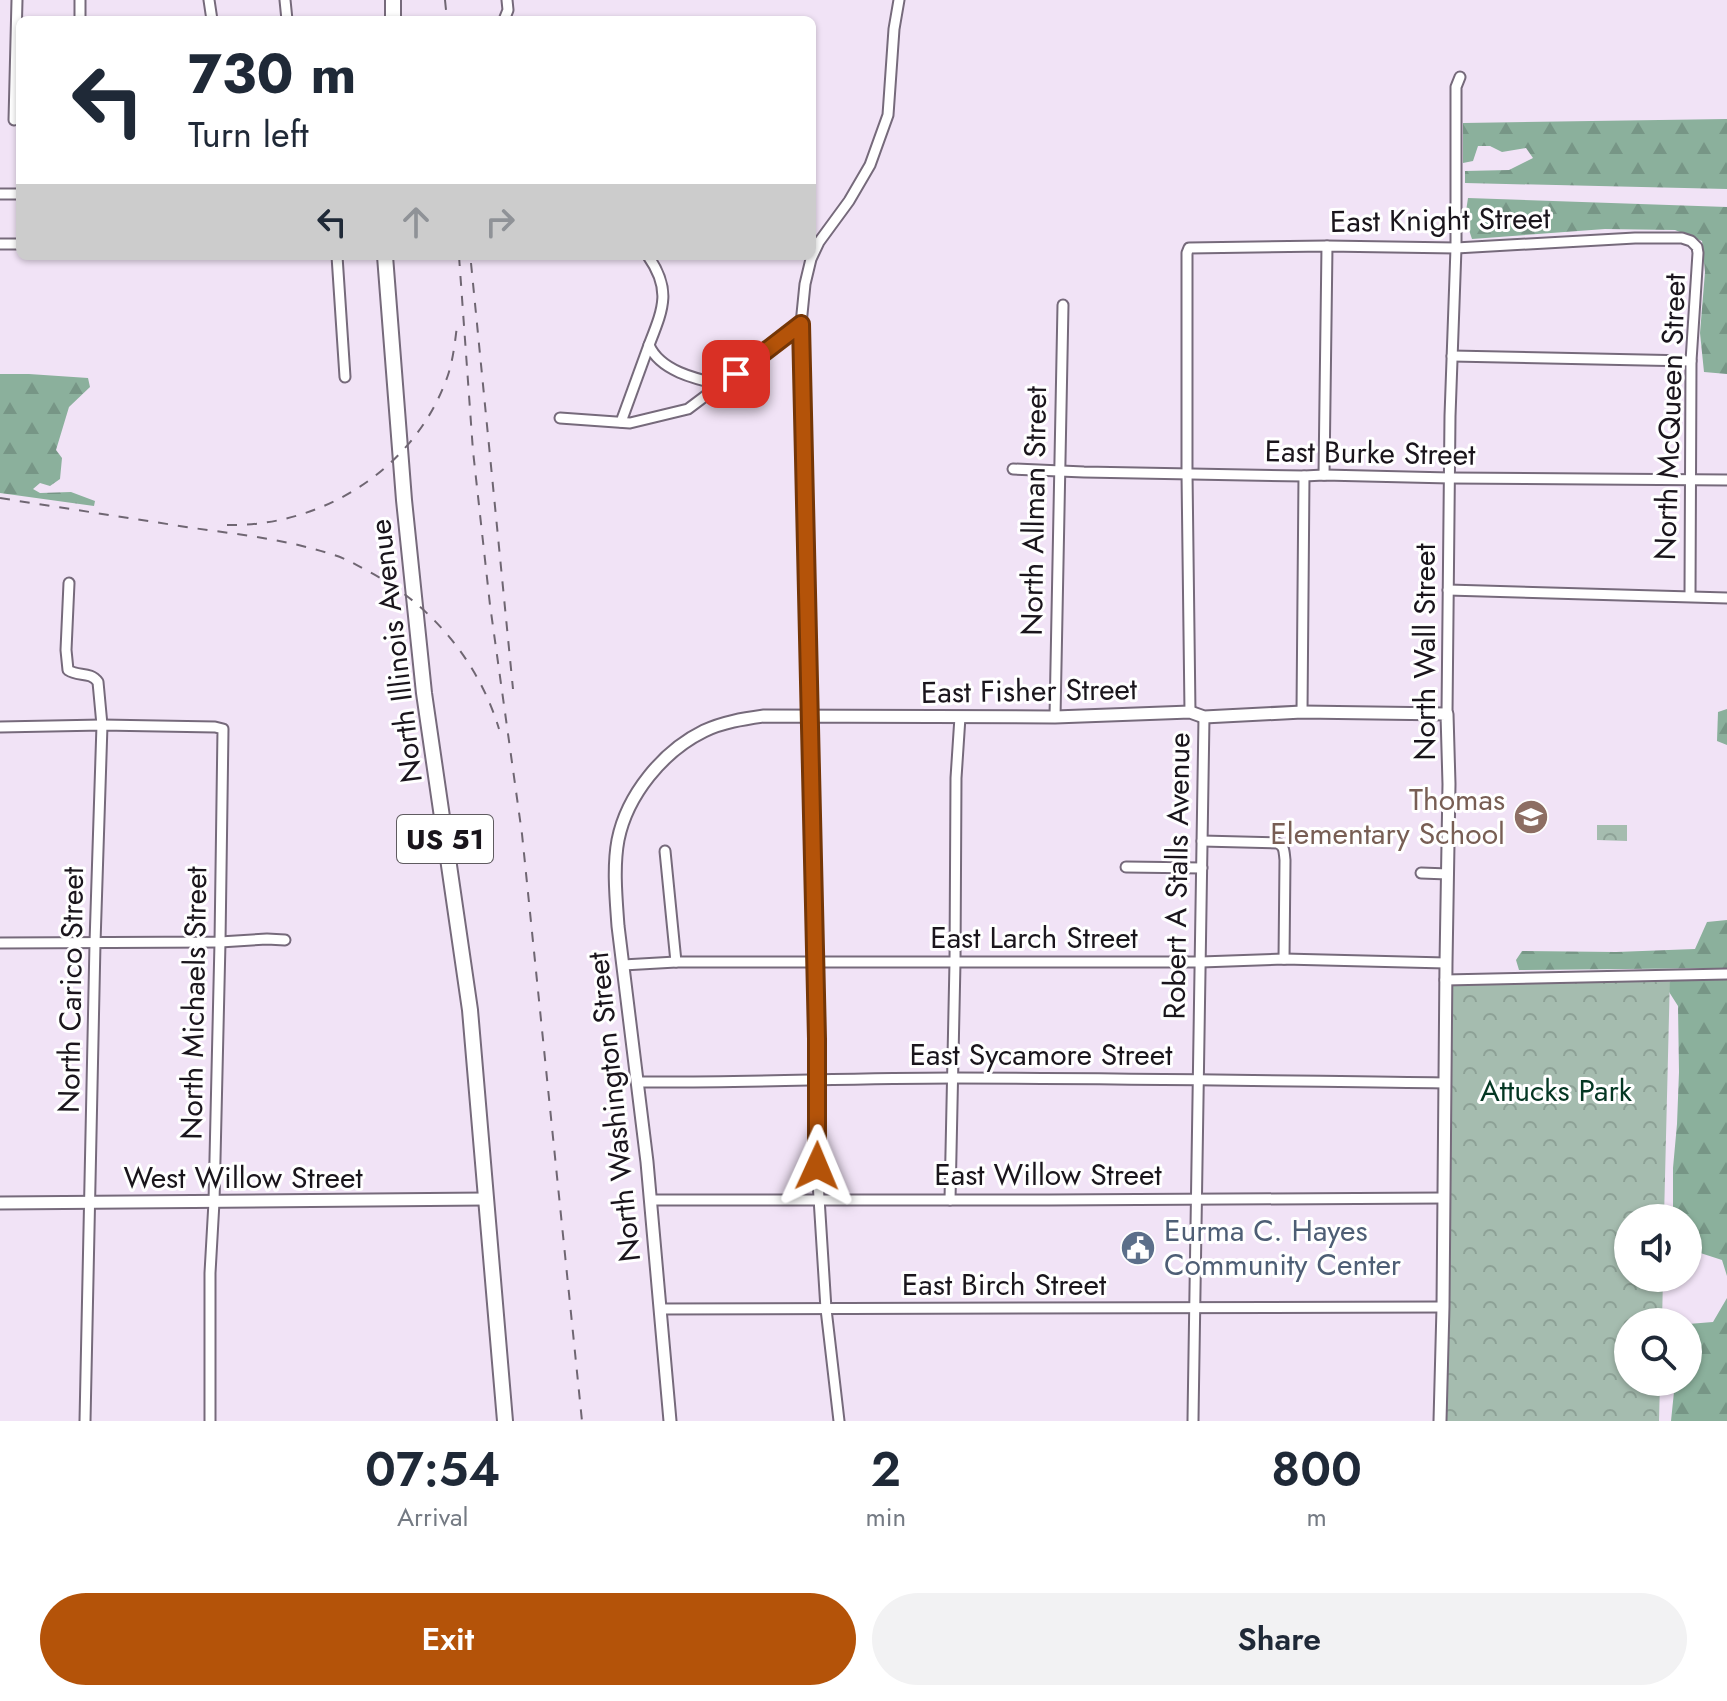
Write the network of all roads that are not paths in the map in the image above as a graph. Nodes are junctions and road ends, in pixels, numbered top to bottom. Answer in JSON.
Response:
{"nodes":[{"id":1,"x":899,"y":0,"type":"edge"},
{"id":2,"x":1460,"y":77,"type":"dead end"},
{"id":3,"x":1691,"y":241,"type":"joint"},
{"id":4,"x":1327,"y":246,"type":"junction"},
{"id":5,"x":816,"y":248,"type":"edge"},
{"id":6,"x":1189,"y":248,"type":"joint"},
{"id":7,"x":1456,"y":248,"type":"junction"},
{"id":8,"x":337,"y":260,"type":"edge"},
{"id":9,"x":385,"y":260,"type":"edge"},
{"id":10,"x":651,"y":260,"type":"edge"},
{"id":11,"x":811,"y":260,"type":"edge"},
{"id":12,"x":1063,"y":305,"type":"dead end"},
{"id":13,"x":801,"y":324,"type":"junction"},
{"id":14,"x":649,"y":345,"type":"junction"},
{"id":15,"x":1452,"y":356,"type":"junction"},
{"id":16,"x":1691,"y":361,"type":"junction"},
{"id":17,"x":345,"y":377,"type":"dead end"},
{"id":18,"x":722,"y":385,"type":"junction"},
{"id":19,"x":560,"y":418,"type":"dead end"},
{"id":20,"x":621,"y":422,"type":"junction"},
{"id":21,"x":1013,"y":469,"type":"dead end"},
{"id":22,"x":1058,"y":471,"type":"junction"},
{"id":23,"x":1187,"y":473,"type":"junction"},
{"id":24,"x":1324,"y":475,"type":"junction"},
{"id":25,"x":1304,"y":476,"type":"junction"},
{"id":26,"x":1450,"y":478,"type":"junction"},
{"id":27,"x":1690,"y":479,"type":"junction"},
{"id":28,"x":1727,"y":480,"type":"edge"},
{"id":29,"x":69,"y":583,"type":"dead end"},
{"id":30,"x":1448,"y":590,"type":"junction"},
{"id":31,"x":1690,"y":596,"type":"junction"},
{"id":32,"x":1727,"y":598,"type":"edge"},
{"id":33,"x":1190,"y":712,"type":"junction"},
{"id":34,"x":1302,"y":712,"type":"junction"},
{"id":35,"x":1447,"y":714,"type":"junction"},
{"id":36,"x":810,"y":716,"type":"junction"},
{"id":37,"x":960,"y":717,"type":"junction"},
{"id":38,"x":1055,"y":717,"type":"junction"},
{"id":39,"x":1204,"y":717,"type":"junction"},
{"id":40,"x":102,"y":725,"type":"junction"},
{"id":41,"x":0,"y":727,"type":"edge"},
{"id":42,"x":639,"y":793,"type":"joint"},
{"id":43,"x":1202,"y":841,"type":"junction"},
{"id":44,"x":665,"y":851,"type":"dead end"},
{"id":45,"x":1126,"y":867,"type":"dead end"},
{"id":46,"x":1202,"y":868,"type":"junction"},
{"id":47,"x":1421,"y":873,"type":"dead end"},
{"id":48,"x":1448,"y":874,"type":"junction"},
{"id":49,"x":285,"y":940,"type":"dead end"},
{"id":50,"x":220,"y":942,"type":"junction"},
{"id":51,"x":0,"y":943,"type":"edge"},
{"id":52,"x":95,"y":943,"type":"junction"},
{"id":53,"x":1284,"y":959,"type":"junction"},
{"id":54,"x":676,"y":962,"type":"junction"},
{"id":55,"x":955,"y":962,"type":"junction"},
{"id":56,"x":1201,"y":962,"type":"junction"},
{"id":57,"x":814,"y":963,"type":"junction"},
{"id":58,"x":1446,"y":963,"type":"junction"},
{"id":59,"x":623,"y":965,"type":"junction"},
{"id":60,"x":1727,"y":974,"type":"edge"},
{"id":61,"x":1445,"y":980,"type":"junction"},
{"id":62,"x":954,"y":1078,"type":"junction"},
{"id":63,"x":817,"y":1079,"type":"junction"},
{"id":64,"x":1198,"y":1080,"type":"junction"},
{"id":65,"x":637,"y":1082,"type":"junction"},
{"id":66,"x":1444,"y":1083,"type":"junction"},
{"id":67,"x":1195,"y":1198,"type":"junction"},
{"id":68,"x":1444,"y":1198,"type":"junction"},
{"id":69,"x":486,"y":1199,"type":"junction"},
{"id":70,"x":651,"y":1200,"type":"junction"},
{"id":71,"x":950,"y":1200,"type":"junction"},
{"id":72,"x":818,"y":1201,"type":"junction"},
{"id":73,"x":214,"y":1202,"type":"junction"},
{"id":74,"x":0,"y":1203,"type":"edge"},
{"id":75,"x":90,"y":1203,"type":"junction"},
{"id":76,"x":1443,"y":1307,"type":"junction"},
{"id":77,"x":1194,"y":1308,"type":"junction"},
{"id":78,"x":660,"y":1309,"type":"junction"},
{"id":79,"x":826,"y":1309,"type":"junction"},
{"id":80,"x":85,"y":1421,"type":"edge"},
{"id":81,"x":210,"y":1421,"type":"edge"},
{"id":82,"x":505,"y":1421,"type":"edge"},
{"id":83,"x":670,"y":1421,"type":"edge"},
{"id":84,"x":839,"y":1421,"type":"edge"},
{"id":85,"x":1193,"y":1421,"type":"edge"},
{"id":86,"x":1440,"y":1421,"type":"edge"}],
"edges":[{"from":1,"to":5,"type":"street"},
{"from":2,"to":7,"type":"street","name":"North Wall Street"},
{"from":3,"to":7,"type":"street","name":"East Knight Street"},
{"from":3,"to":16,"type":"street","name":"North McQueen Street"},
{"from":4,"to":6,"type":"street","name":"East Knight Street"},
{"from":4,"to":7,"type":"street","name":"East Knight Street"},
{"from":4,"to":24,"type":"street"},
{"from":6,"to":23,"type":"street","name":"Robert A Stalls Avenue"},
{"from":7,"to":15,"type":"street","name":"North Wall Street"},
{"from":8,"to":17,"type":"street"},
{"from":9,"to":69,"type":"main road","name":"North Illinois Avenue","number":"US 51"},
{"from":10,"to":14,"type":"street"},
{"from":11,"to":13,"type":"street"},
{"from":12,"to":22,"type":"street","name":"North Allman Street"},
{"from":13,"to":18,"type":"street"},
{"from":13,"to":36,"type":"street"},
{"from":14,"to":18,"type":"street"},
{"from":14,"to":20,"type":"street"},
{"from":15,"to":16,"type":"street"},
{"from":15,"to":26,"type":"street","name":"North Wall Street"},
{"from":16,"to":27,"type":"street","name":"North McQueen Street"},
{"from":18,"to":20,"type":"street"},
{"from":19,"to":20,"type":"street"},
{"from":21,"to":22,"type":"street","name":"East Burke Street"},
{"from":22,"to":23,"type":"street","name":"East Burke Street"},
{"from":22,"to":38,"type":"street","name":"North Allman Street"},
{"from":23,"to":25,"type":"street","name":"East Burke Street"},
{"from":23,"to":33,"type":"street","name":"Robert A Stalls Avenue"},
{"from":24,"to":25,"type":"street","name":"East Burke Street"},
{"from":24,"to":26,"type":"street","name":"East Burke Street"},
{"from":25,"to":34,"type":"street"},
{"from":26,"to":27,"type":"street","name":"East Burke Street"},
{"from":26,"to":30,"type":"street","name":"North Wall Street"},
{"from":27,"to":28,"type":"street","name":"East Burke Street"},
{"from":27,"to":31,"type":"street","name":"North McQueen Street"},
{"from":29,"to":40,"type":"street","name":"North Carico Street"},
{"from":30,"to":31,"type":"street"},
{"from":30,"to":35,"type":"street","name":"North Wall Street"},
{"from":31,"to":32,"type":"street"},
{"from":33,"to":38,"type":"street","name":"East Fisher Street"},
{"from":33,"to":39,"type":"street","name":"East Fisher Street"},
{"from":34,"to":35,"type":"street","name":"East Fisher Street"},
{"from":34,"to":39,"type":"street","name":"East Fisher Street"},
{"from":35,"to":48,"type":"street","name":"North Wall Street"},
{"from":36,"to":37,"type":"street","name":"East Fisher Street"},
{"from":36,"to":42,"type":"street","name":"East Fisher Street"},
{"from":36,"to":57,"type":"street"},
{"from":37,"to":38,"type":"street","name":"East Fisher Street"},
{"from":37,"to":55,"type":"street"},
{"from":39,"to":43,"type":"street","name":"Robert A Stalls Avenue"},
{"from":40,"to":41,"type":"street"},
{"from":40,"to":50,"type":"street","name":"North Michaels Street"},
{"from":40,"to":52,"type":"street","name":"North Carico Street"},
{"from":42,"to":59,"type":"street","name":"North Washington Street"},
{"from":43,"to":46,"type":"street","name":"Robert A Stalls Avenue"},
{"from":43,"to":53,"type":"street"},
{"from":44,"to":54,"type":"street"},
{"from":45,"to":46,"type":"street"},
{"from":46,"to":56,"type":"street","name":"Robert A Stalls Avenue"},
{"from":47,"to":48,"type":"street"},
{"from":48,"to":58,"type":"street","name":"North Wall Street"},
{"from":49,"to":50,"type":"street"},
{"from":50,"to":52,"type":"street"},
{"from":50,"to":73,"type":"street","name":"North Michaels Street"},
{"from":51,"to":52,"type":"street"},
{"from":52,"to":75,"type":"street","name":"North Carico Street"},
{"from":53,"to":56,"type":"street","name":"East Larch Street"},
{"from":53,"to":58,"type":"street","name":"East Larch Street"},
{"from":54,"to":57,"type":"street","name":"East Larch Street"},
{"from":54,"to":59,"type":"street","name":"East Larch Street"},
{"from":55,"to":56,"type":"street","name":"East Larch Street"},
{"from":55,"to":57,"type":"street","name":"East Larch Street"},
{"from":55,"to":62,"type":"street"},
{"from":56,"to":64,"type":"street","name":"Robert A Stalls Avenue"},
{"from":57,"to":63,"type":"street"},
{"from":58,"to":61,"type":"street","name":"North Wall Street"},
{"from":59,"to":65,"type":"street","name":"North Washington Street"},
{"from":60,"to":61,"type":"street"},
{"from":61,"to":66,"type":"street","name":"North Wall Street"},
{"from":62,"to":63,"type":"street","name":"East Sycamore Street"},
{"from":62,"to":64,"type":"street","name":"East Sycamore Street"},
{"from":62,"to":71,"type":"street"},
{"from":63,"to":65,"type":"street","name":"East Sycamore Street"},
{"from":63,"to":72,"type":"street"},
{"from":64,"to":66,"type":"street","name":"East Sycamore Street"},
{"from":64,"to":67,"type":"street","name":"Robert A Stalls Avenue"},
{"from":65,"to":70,"type":"street","name":"North Washington Street"},
{"from":66,"to":68,"type":"street","name":"North Wall Street"},
{"from":67,"to":68,"type":"street","name":"East Willow Street"},
{"from":67,"to":71,"type":"street","name":"East Willow Street"},
{"from":67,"to":77,"type":"street","name":"Robert A Stalls Avenue"},
{"from":68,"to":76,"type":"street","name":"North Wall Street"},
{"from":69,"to":73,"type":"street","name":"West Willow Street"},
{"from":69,"to":82,"type":"main road","name":"North Illinois Avenue","number":"US 51"},
{"from":70,"to":72,"type":"street","name":"East Willow Street"},
{"from":70,"to":78,"type":"street","name":"North Washington Street"},
{"from":71,"to":72,"type":"street","name":"East Willow Street"},
{"from":72,"to":79,"type":"street"},
{"from":73,"to":75,"type":"street","name":"West Willow Street"},
{"from":73,"to":81,"type":"street","name":"North Michaels Street"},
{"from":74,"to":75,"type":"street","name":"West Willow Street"},
{"from":75,"to":80,"type":"street","name":"North Carico Street"},
{"from":76,"to":77,"type":"street","name":"East Birch Street"},
{"from":76,"to":86,"type":"street","name":"North Wall Street"},
{"from":77,"to":79,"type":"street","name":"East Birch Street"},
{"from":77,"to":85,"type":"street","name":"Robert A Stalls Avenue"},
{"from":78,"to":79,"type":"street","name":"East Birch Street"},
{"from":78,"to":83,"type":"street","name":"North Washington Street"},
{"from":79,"to":84,"type":"street"}]}
